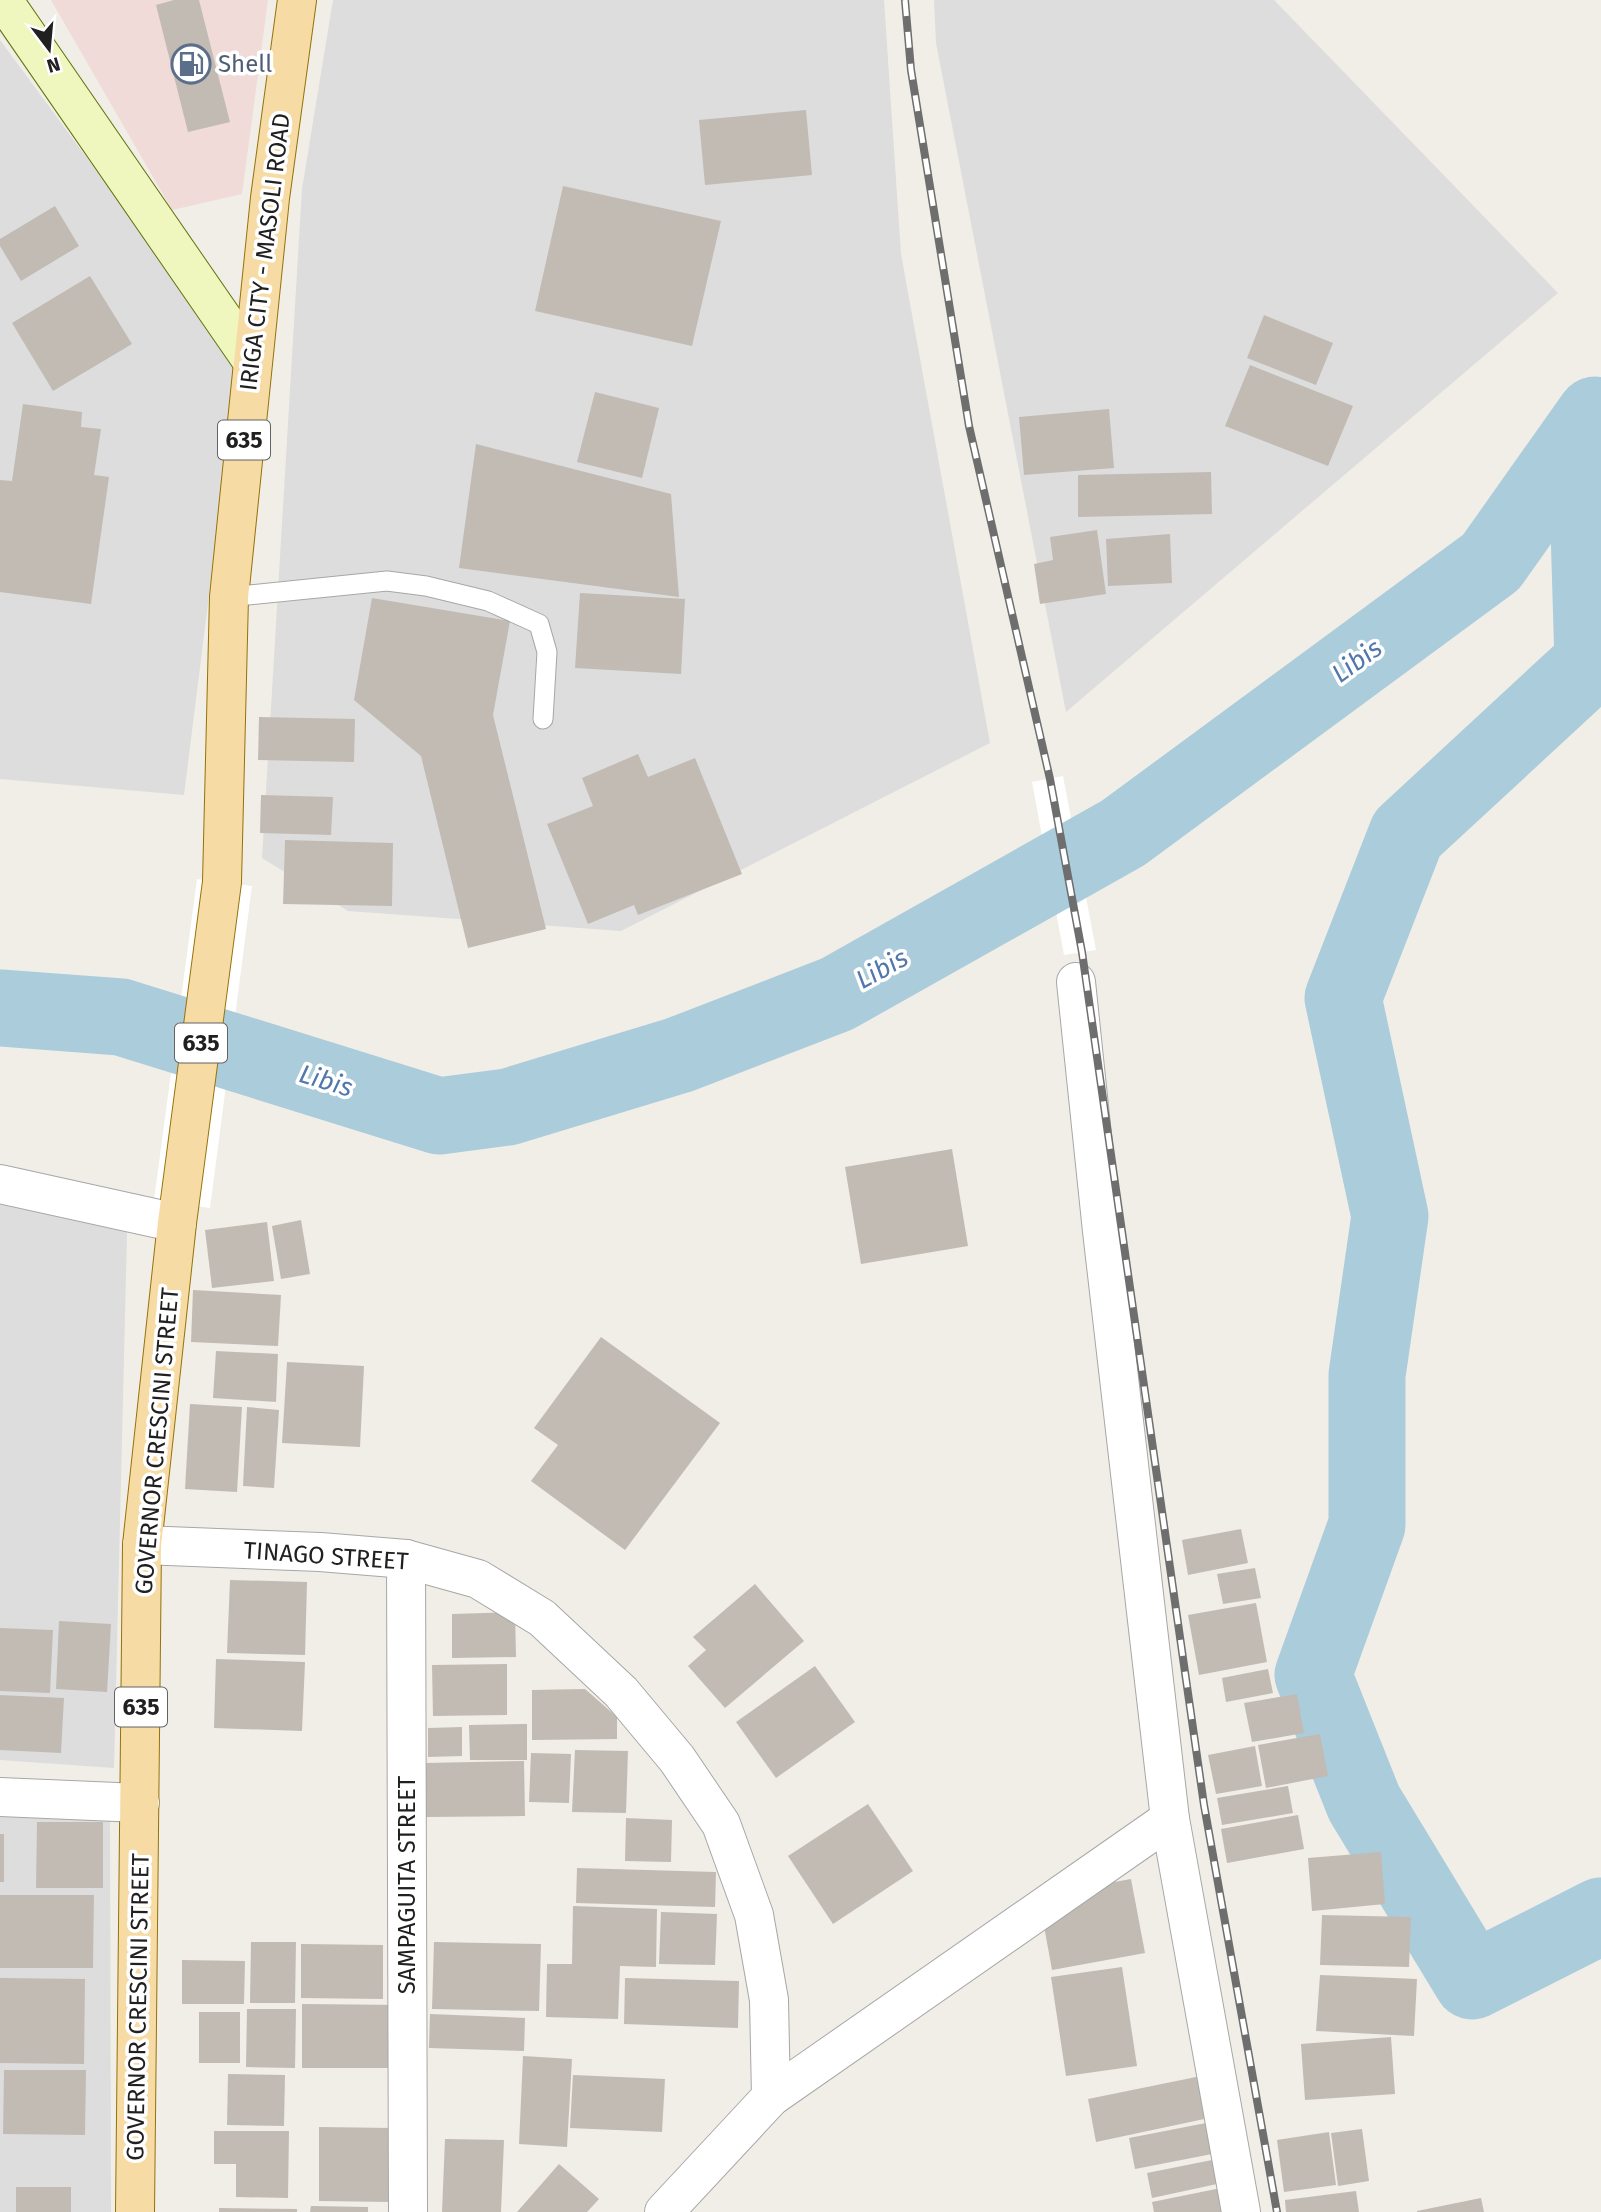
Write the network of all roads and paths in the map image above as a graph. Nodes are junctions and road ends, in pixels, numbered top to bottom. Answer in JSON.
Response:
{"nodes":[{"id":1,"x":3,"y":0,"type":"edge"},
{"id":2,"x":296,"y":0,"type":"edge"},
{"id":3,"x":252,"y":361,"type":"junction"},
{"id":4,"x":229,"y":597,"type":"junction"},
{"id":5,"x":544,"y":719,"type":"dead end"},
{"id":6,"x":222,"y":882,"type":"joint"},
{"id":7,"x":1076,"y":982,"type":"dead end"},
{"id":8,"x":0,"y":1184,"type":"edge"},
{"id":9,"x":178,"y":1213,"type":"junction"},
{"id":10,"x":142,"y":1545,"type":"junction"},
{"id":11,"x":406,"y":1559,"type":"junction"},
{"id":12,"x":0,"y":1797,"type":"edge"},
{"id":13,"x":140,"y":1803,"type":"junction"},
{"id":14,"x":1170,"y":1819,"type":"junction"},
{"id":15,"x":771,"y":2096,"type":"junction"},
{"id":16,"x":135,"y":2212,"type":"edge"},
{"id":17,"x":408,"y":2212,"type":"edge"},
{"id":18,"x":664,"y":2212,"type":"edge"},
{"id":19,"x":1241,"y":2212,"type":"edge"}],
"edges":[{"from":1,"to":3,"type":"street"},
{"from":2,"to":3,"type":"main road","name":"IRIGA CITY - MASOLI ROAD","number":"635"},
{"from":3,"to":4,"type":"main road","name":"IRIGA CITY - MASOLI ROAD","number":"635"},
{"from":4,"to":5,"type":"lane"},
{"from":4,"to":6,"type":"main road","name":"IRIGA CITY - MASOLI ROAD","number":"635"},
{"from":6,"to":9,"type":"main road","name":"GOVERNOR CRESCINI STREET","number":"635"},
{"from":7,"to":14,"type":"street"},
{"from":8,"to":9,"type":"street"},
{"from":9,"to":10,"type":"main road","name":"GOVERNOR CRESCINI STREET","number":"635"},
{"from":10,"to":11,"type":"street","name":"TINAGO STREET"},
{"from":10,"to":13,"type":"main road","name":"GOVERNOR CRESCINI STREET","number":"635"},
{"from":11,"to":15,"type":"street","name":"TINAGO STREET"},
{"from":11,"to":17,"type":"street","name":"SAMPAGUITA STREET"},
{"from":12,"to":13,"type":"street"},
{"from":13,"to":16,"type":"main road","name":"GOVERNOR CRESCINI STREET","number":"635"},
{"from":14,"to":15,"type":"street"},
{"from":14,"to":19,"type":"street"},
{"from":15,"to":18,"type":"street"}]}
